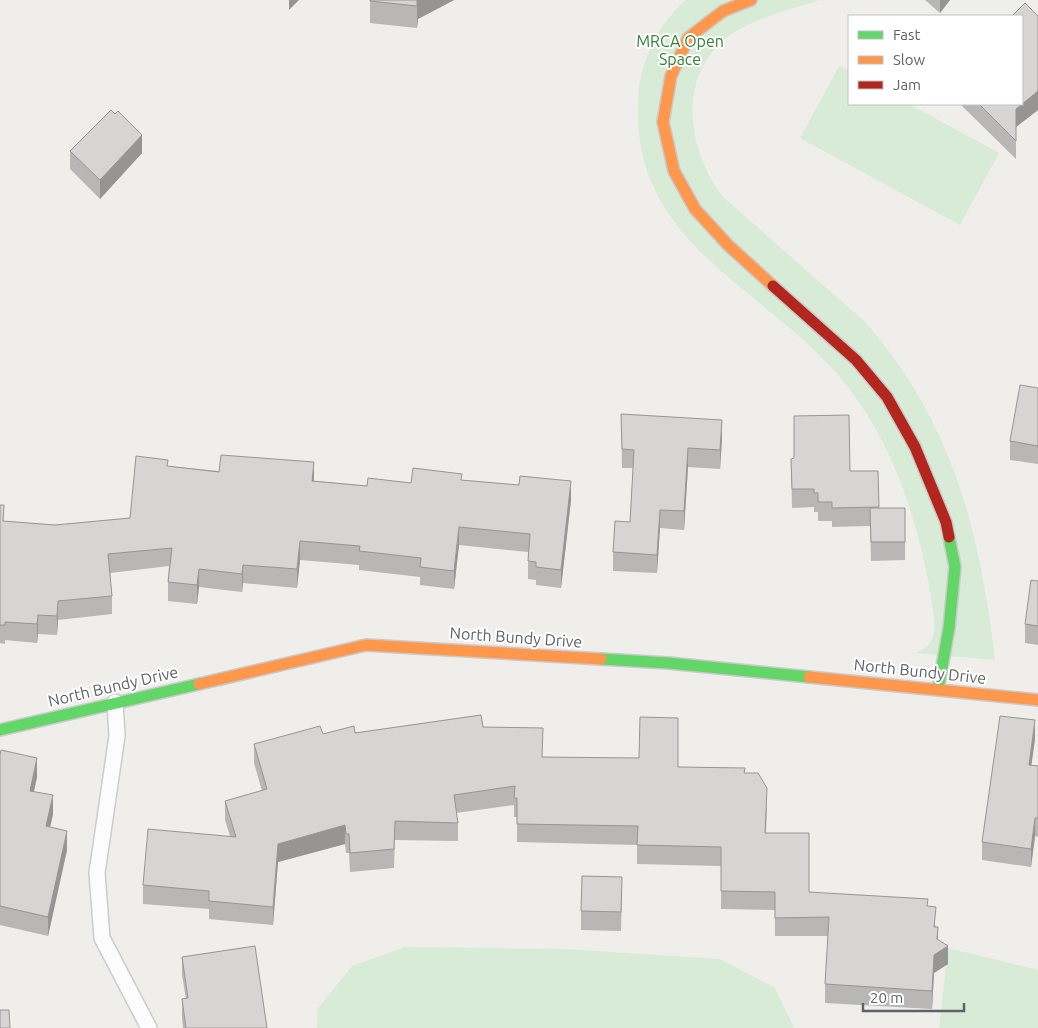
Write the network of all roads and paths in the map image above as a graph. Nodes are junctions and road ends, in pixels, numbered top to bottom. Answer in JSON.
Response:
{"nodes":[{"id":1,"x":751,"y":0,"type":"edge"},
{"id":2,"x":938,"y":689,"type":"junction"},
{"id":3,"x":1038,"y":700,"type":"edge"},
{"id":4,"x":115,"y":702,"type":"junction"},
{"id":5,"x":0,"y":730,"type":"edge"},
{"id":6,"x":149,"y":1028,"type":"edge"}],
"edges":[{"from":1,"to":2,"type":"street"},
{"from":2,"to":3,"type":"street","name":"North Bundy Drive"},
{"from":2,"to":4,"type":"street","name":"North Bundy Drive"},
{"from":4,"to":5,"type":"street","name":"North Bundy Drive"},
{"from":4,"to":6,"type":"lane"}]}
